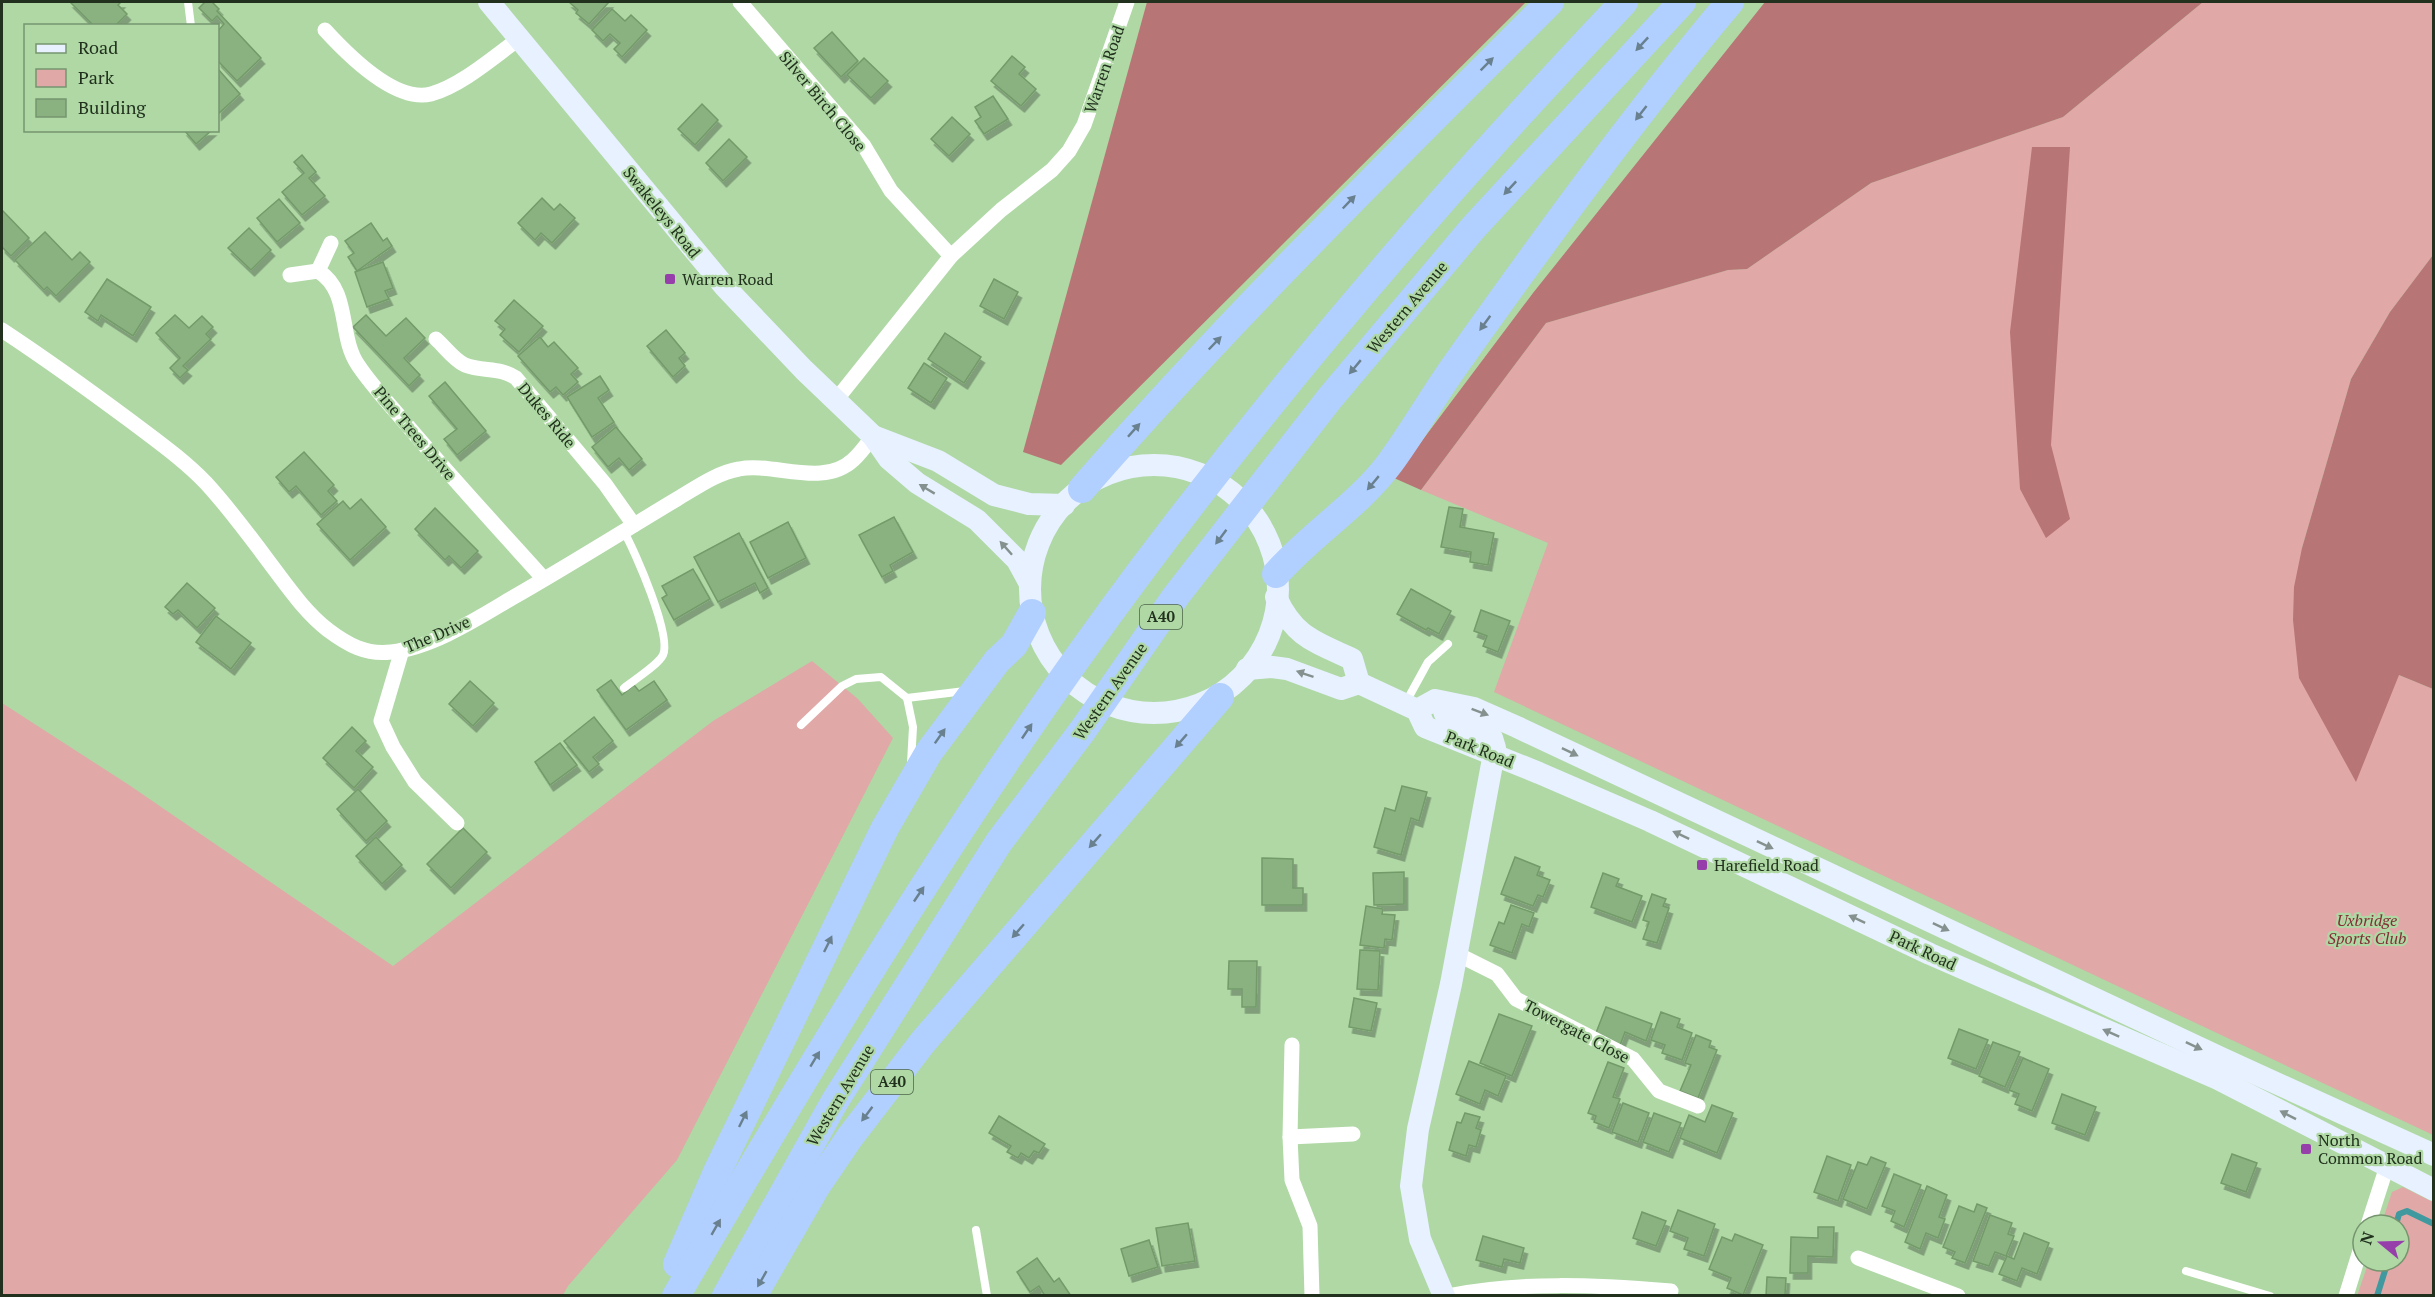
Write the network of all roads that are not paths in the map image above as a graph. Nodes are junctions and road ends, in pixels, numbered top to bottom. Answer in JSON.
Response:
{"nodes":[{"id":1,"x":188,"y":2,"type":"edge"},
{"id":2,"x":489,"y":2,"type":"edge"},
{"id":3,"x":740,"y":2,"type":"edge"},
{"id":4,"x":1127,"y":2,"type":"edge"},
{"id":5,"x":1550,"y":2,"type":"edge"},
{"id":6,"x":1624,"y":2,"type":"edge"},
{"id":7,"x":1682,"y":2,"type":"edge"},
{"id":8,"x":1730,"y":2,"type":"edge"},
{"id":9,"x":191,"y":24,"type":"edge"},
{"id":10,"x":325,"y":30,"type":"dead end"},
{"id":11,"x":520,"y":38,"type":"junction"},
{"id":12,"x":331,"y":243,"type":"dead end"},
{"id":13,"x":951,"y":256,"type":"junction"},
{"id":14,"x":318,"y":271,"type":"junction"},
{"id":15,"x":290,"y":275,"type":"dead end"},
{"id":16,"x":2,"y":330,"type":"edge"},
{"id":17,"x":436,"y":339,"type":"dead end"},
{"id":18,"x":836,"y":400,"type":"junction"},
{"id":19,"x":873,"y":436,"type":"junction"},
{"id":20,"x":1073,"y":497,"type":"junction"},
{"id":21,"x":629,"y":529,"type":"junction"},
{"id":22,"x":544,"y":579,"type":"junction"},
{"id":23,"x":1029,"y":582,"type":"junction"},
{"id":24,"x":1276,"y":585,"type":"junction"},
{"id":25,"x":1032,"y":613,"type":"junction"},
{"id":26,"x":1448,"y":644,"type":"dead end"},
{"id":27,"x":402,"y":650,"type":"junction"},
{"id":28,"x":1247,"y":669,"type":"junction"},
{"id":29,"x":1359,"y":683,"type":"junction"},
{"id":30,"x":624,"y":688,"type":"dead end"},
{"id":31,"x":975,"y":691,"type":"junction"},
{"id":32,"x":1220,"y":697,"type":"junction"},
{"id":33,"x":907,"y":698,"type":"junction"},
{"id":34,"x":1442,"y":703,"type":"junction"},
{"id":35,"x":1411,"y":707,"type":"junction"},
{"id":36,"x":801,"y":725,"type":"dead end"},
{"id":37,"x":1494,"y":755,"type":"junction"},
{"id":38,"x":909,"y":785,"type":"junction"},
{"id":39,"x":457,"y":823,"type":"dead end"},
{"id":40,"x":1457,"y":954,"type":"junction"},
{"id":41,"x":1292,"y":1045,"type":"dead end"},
{"id":42,"x":1698,"y":1106,"type":"dead end"},
{"id":43,"x":1353,"y":1134,"type":"dead end"},
{"id":44,"x":1290,"y":1137,"type":"junction"},
{"id":45,"x":2433,"y":1155,"type":"edge"},
{"id":46,"x":2387,"y":1166,"type":"junction"},
{"id":47,"x":2433,"y":1190,"type":"edge"},
{"id":48,"x":2372,"y":1213,"type":"edge"},
{"id":49,"x":976,"y":1230,"type":"dead end"},
{"id":50,"x":1858,"y":1258,"type":"dead end"},
{"id":51,"x":2187,"y":1270,"type":"dead end"},
{"id":52,"x":2353,"y":1273,"type":"edge"},
{"id":53,"x":1671,"y":1291,"type":"dead end"},
{"id":54,"x":663,"y":1296,"type":"edge"},
{"id":55,"x":676,"y":1296,"type":"edge"},
{"id":56,"x":726,"y":1296,"type":"edge"},
{"id":57,"x":753,"y":1296,"type":"edge"},
{"id":58,"x":987,"y":1296,"type":"edge"},
{"id":59,"x":1312,"y":1296,"type":"edge"},
{"id":60,"x":1445,"y":1296,"type":"edge"},
{"id":61,"x":1958,"y":1296,"type":"edge"},
{"id":62,"x":2270,"y":1296,"type":"edge"},
{"id":63,"x":2346,"y":1296,"type":"edge"}],
"edges":[{"from":1,"to":9,"type":"lane"},
{"from":2,"to":11,"type":"main road","name":"Swakeleys Road"},
{"from":3,"to":13,"type":"street","name":"Silver Birch Close"},
{"from":4,"to":13,"type":"street","name":"Warren Road"},
{"from":20,"to":5,"type":"highway","one_way":true},
{"from":55,"to":6,"type":"highway","number":"A40","one_way":true},
{"from":7,"to":56,"type":"highway","name":"Western Avenue","number":"A40","one_way":true},
{"from":8,"to":24,"type":"highway","one_way":true},
{"from":10,"to":11,"type":"street"},
{"from":11,"to":18,"type":"main road","name":"Swakeleys Road"},
{"from":12,"to":14,"type":"street"},
{"from":13,"to":18,"type":"street","name":"Warren Road"},
{"from":14,"to":15,"type":"street"},
{"from":14,"to":22,"type":"street","name":"Pine Trees Drive"},
{"from":16,"to":27,"type":"street","name":"The Drive"},
{"from":17,"to":21,"type":"street","name":"Dukes Ride"},
{"from":18,"to":19,"type":"main road","name":"Swakeleys Road"},
{"from":19,"to":20,"type":"main road","name":"Swakeleys Road"},
{"from":19,"to":21,"type":"street","name":"The Drive"},
{"from":23,"to":19,"type":"main road","name":"Swakeleys Road","one_way":true},
{"from":20,"to":23,"type":"main road"},
{"from":20,"to":24,"type":"main road"},
{"from":21,"to":22,"type":"street","name":"The Drive"},
{"from":21,"to":30,"type":"lane"},
{"from":22,"to":27,"type":"street","name":"The Drive"},
{"from":23,"to":25,"type":"main road"},
{"from":24,"to":28,"type":"main road"},
{"from":24,"to":29,"type":"main road"},
{"from":25,"to":31,"type":"highway"},
{"from":25,"to":32,"type":"main road"},
{"from":26,"to":35,"type":"lane"},
{"from":27,"to":39,"type":"street"},
{"from":29,"to":28,"type":"main road","name":"Park Road","one_way":true},
{"from":28,"to":32,"type":"main road"},
{"from":29,"to":35,"type":"main road","name":"Park Road"},
{"from":31,"to":33,"type":"lane"},
{"from":38,"to":31,"type":"highway","one_way":true},
{"from":32,"to":57,"type":"highway","number":"A40","one_way":true},
{"from":33,"to":36,"type":"lane"},
{"from":33,"to":38,"type":"lane"},
{"from":34,"to":35,"type":"main road","name":"Park Road"},
{"from":34,"to":37,"type":"main road"},
{"from":34,"to":45,"type":"main road","name":"Park Road","one_way":true},
{"from":35,"to":37,"type":"main road","name":"Park Road"},
{"from":37,"to":40,"type":"main road"},
{"from":46,"to":37,"type":"main road","name":"Park Road","one_way":true},
{"from":54,"to":38,"type":"highway","one_way":true},
{"from":40,"to":42,"type":"street","name":"Towergate Close"},
{"from":40,"to":60,"type":"main road"},
{"from":41,"to":44,"type":"street"},
{"from":43,"to":44,"type":"street"},
{"from":44,"to":59,"type":"street"},
{"from":46,"to":47,"type":"main road","name":"Park Road"},
{"from":46,"to":48,"type":"street"},
{"from":49,"to":58,"type":"lane"},
{"from":50,"to":61,"type":"street"},
{"from":51,"to":62,"type":"lane"},
{"from":52,"to":63,"type":"street"},
{"from":53,"to":60,"type":"street"}]}
